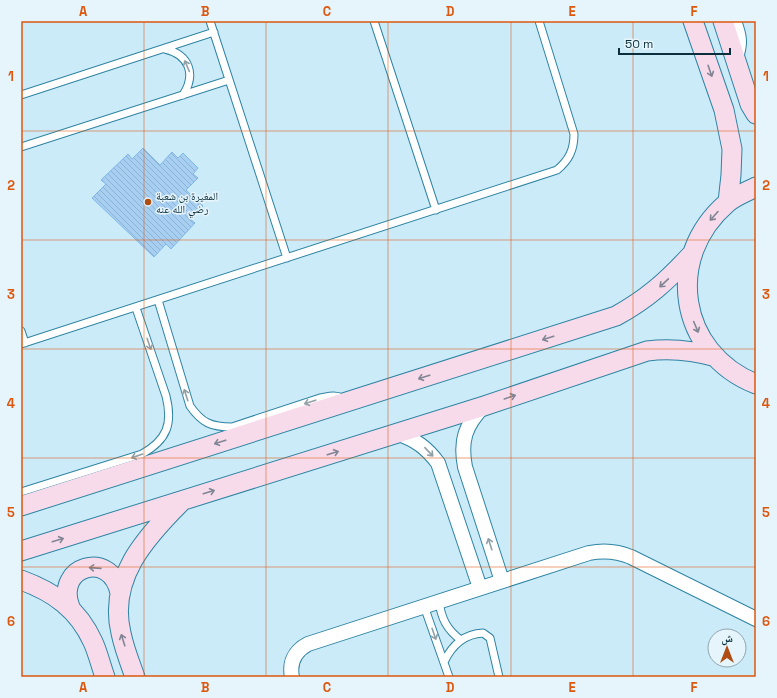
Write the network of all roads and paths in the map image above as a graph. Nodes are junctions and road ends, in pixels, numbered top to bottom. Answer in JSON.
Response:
{"nodes":[{"id":1,"x":210,"y":21,"type":"edge"},
{"id":2,"x":374,"y":21,"type":"edge"},
{"id":3,"x":539,"y":21,"type":"edge"},
{"id":4,"x":686,"y":21,"type":"edge"},
{"id":5,"x":723,"y":21,"type":"edge"},
{"id":6,"x":734,"y":21,"type":"edge"},
{"id":7,"x":696,"y":29,"type":"edge"},
{"id":8,"x":214,"y":32,"type":"junction"},
{"id":9,"x":164,"y":49,"type":"junction"},
{"id":10,"x":735,"y":60,"type":"junction"},
{"id":11,"x":229,"y":80,"type":"junction"},
{"id":12,"x":21,"y":95,"type":"edge"},
{"id":13,"x":183,"y":96,"type":"junction"},
{"id":14,"x":756,"y":114,"type":"edge"},
{"id":15,"x":21,"y":147,"type":"edge"},
{"id":16,"x":756,"y":187,"type":"edge"},
{"id":17,"x":728,"y":202,"type":"junction"},
{"id":18,"x":436,"y":210,"type":"junction"},
{"id":19,"x":691,"y":255,"type":"junction"},
{"id":20,"x":287,"y":258,"type":"junction"},
{"id":21,"x":158,"y":300,"type":"junction"},
{"id":22,"x":136,"y":308,"type":"junction"},
{"id":23,"x":21,"y":331,"type":"edge"},
{"id":24,"x":23,"y":344,"type":"edge"},
{"id":25,"x":716,"y":357,"type":"junction"},
{"id":26,"x":756,"y":384,"type":"edge"},
{"id":27,"x":347,"y":402,"type":"junction"},
{"id":28,"x":484,"y":406,"type":"junction"},
{"id":29,"x":396,"y":434,"type":"junction"},
{"id":30,"x":21,"y":492,"type":"edge"},
{"id":31,"x":182,"y":501,"type":"junction"},
{"id":32,"x":21,"y":506,"type":"edge"},
{"id":33,"x":21,"y":551,"type":"edge"},
{"id":34,"x":21,"y":580,"type":"edge"},
{"id":35,"x":502,"y":581,"type":"junction"},
{"id":36,"x":480,"y":588,"type":"junction"},
{"id":37,"x":120,"y":592,"type":"junction"},
{"id":38,"x":439,"y":601,"type":"junction"},
{"id":39,"x":424,"y":606,"type":"junction"},
{"id":40,"x":70,"y":607,"type":"junction"},
{"id":41,"x":756,"y":619,"type":"edge"},
{"id":42,"x":461,"y":640,"type":"junction"},
{"id":43,"x":444,"y":662,"type":"junction"},
{"id":44,"x":105,"y":677,"type":"edge"},
{"id":45,"x":135,"y":677,"type":"edge"},
{"id":46,"x":292,"y":677,"type":"edge"},
{"id":47,"x":449,"y":677,"type":"edge"},
{"id":48,"x":499,"y":677,"type":"edge"}],
"edges":[{"from":1,"to":8,"type":"lane"},
{"from":2,"to":18,"type":"lane"},
{"from":3,"to":18,"type":"lane"},
{"from":4,"to":7,"type":"lane"},
{"from":5,"to":10,"type":"main road"},
{"from":6,"to":10,"type":"street"},
{"from":7,"to":17,"type":"main road","one_way":true},
{"from":8,"to":9,"type":"lane"},
{"from":8,"to":11,"type":"lane"},
{"from":9,"to":12,"type":"lane"},
{"from":13,"to":9,"type":"lane","one_way":true},
{"from":10,"to":14,"type":"main road"},
{"from":11,"to":13,"type":"lane"},
{"from":11,"to":20,"type":"lane"},
{"from":13,"to":15,"type":"lane"},
{"from":16,"to":17,"type":"main road"},
{"from":17,"to":19,"type":"main road","one_way":true},
{"from":18,"to":20,"type":"lane"},
{"from":19,"to":25,"type":"main road","one_way":true},
{"from":19,"to":27,"type":"main road","one_way":true},
{"from":20,"to":21,"type":"lane"},
{"from":21,"to":22,"type":"lane"},
{"from":27,"to":21,"type":"lane","one_way":true},
{"from":22,"to":24,"type":"lane"},
{"from":22,"to":30,"type":"lane","one_way":true},
{"from":23,"to":24,"type":"lane"},
{"from":25,"to":26,"type":"main road"},
{"from":28,"to":25,"type":"main road","one_way":true},
{"from":27,"to":32,"type":"main road","one_way":true},
{"from":28,"to":29,"type":"main road"},
{"from":35,"to":28,"type":"street","one_way":true},
{"from":31,"to":29,"type":"main road","one_way":true},
{"from":29,"to":36,"type":"street","one_way":true},
{"from":33,"to":31,"type":"main road","one_way":true},
{"from":31,"to":37,"type":"main road"},
{"from":34,"to":40,"type":"main road"},
{"from":35,"to":36,"type":"street"},
{"from":35,"to":41,"type":"street"},
{"from":36,"to":38,"type":"street"},
{"from":37,"to":40,"type":"main road","one_way":true},
{"from":45,"to":37,"type":"main road","one_way":true},
{"from":38,"to":39,"type":"street"},
{"from":38,"to":42,"type":"lane"},
{"from":39,"to":43,"type":"lane","one_way":true},
{"from":39,"to":46,"type":"street"},
{"from":40,"to":44,"type":"main road"},
{"from":42,"to":43,"type":"lane"},
{"from":42,"to":48,"type":"lane"},
{"from":43,"to":47,"type":"lane"}]}
